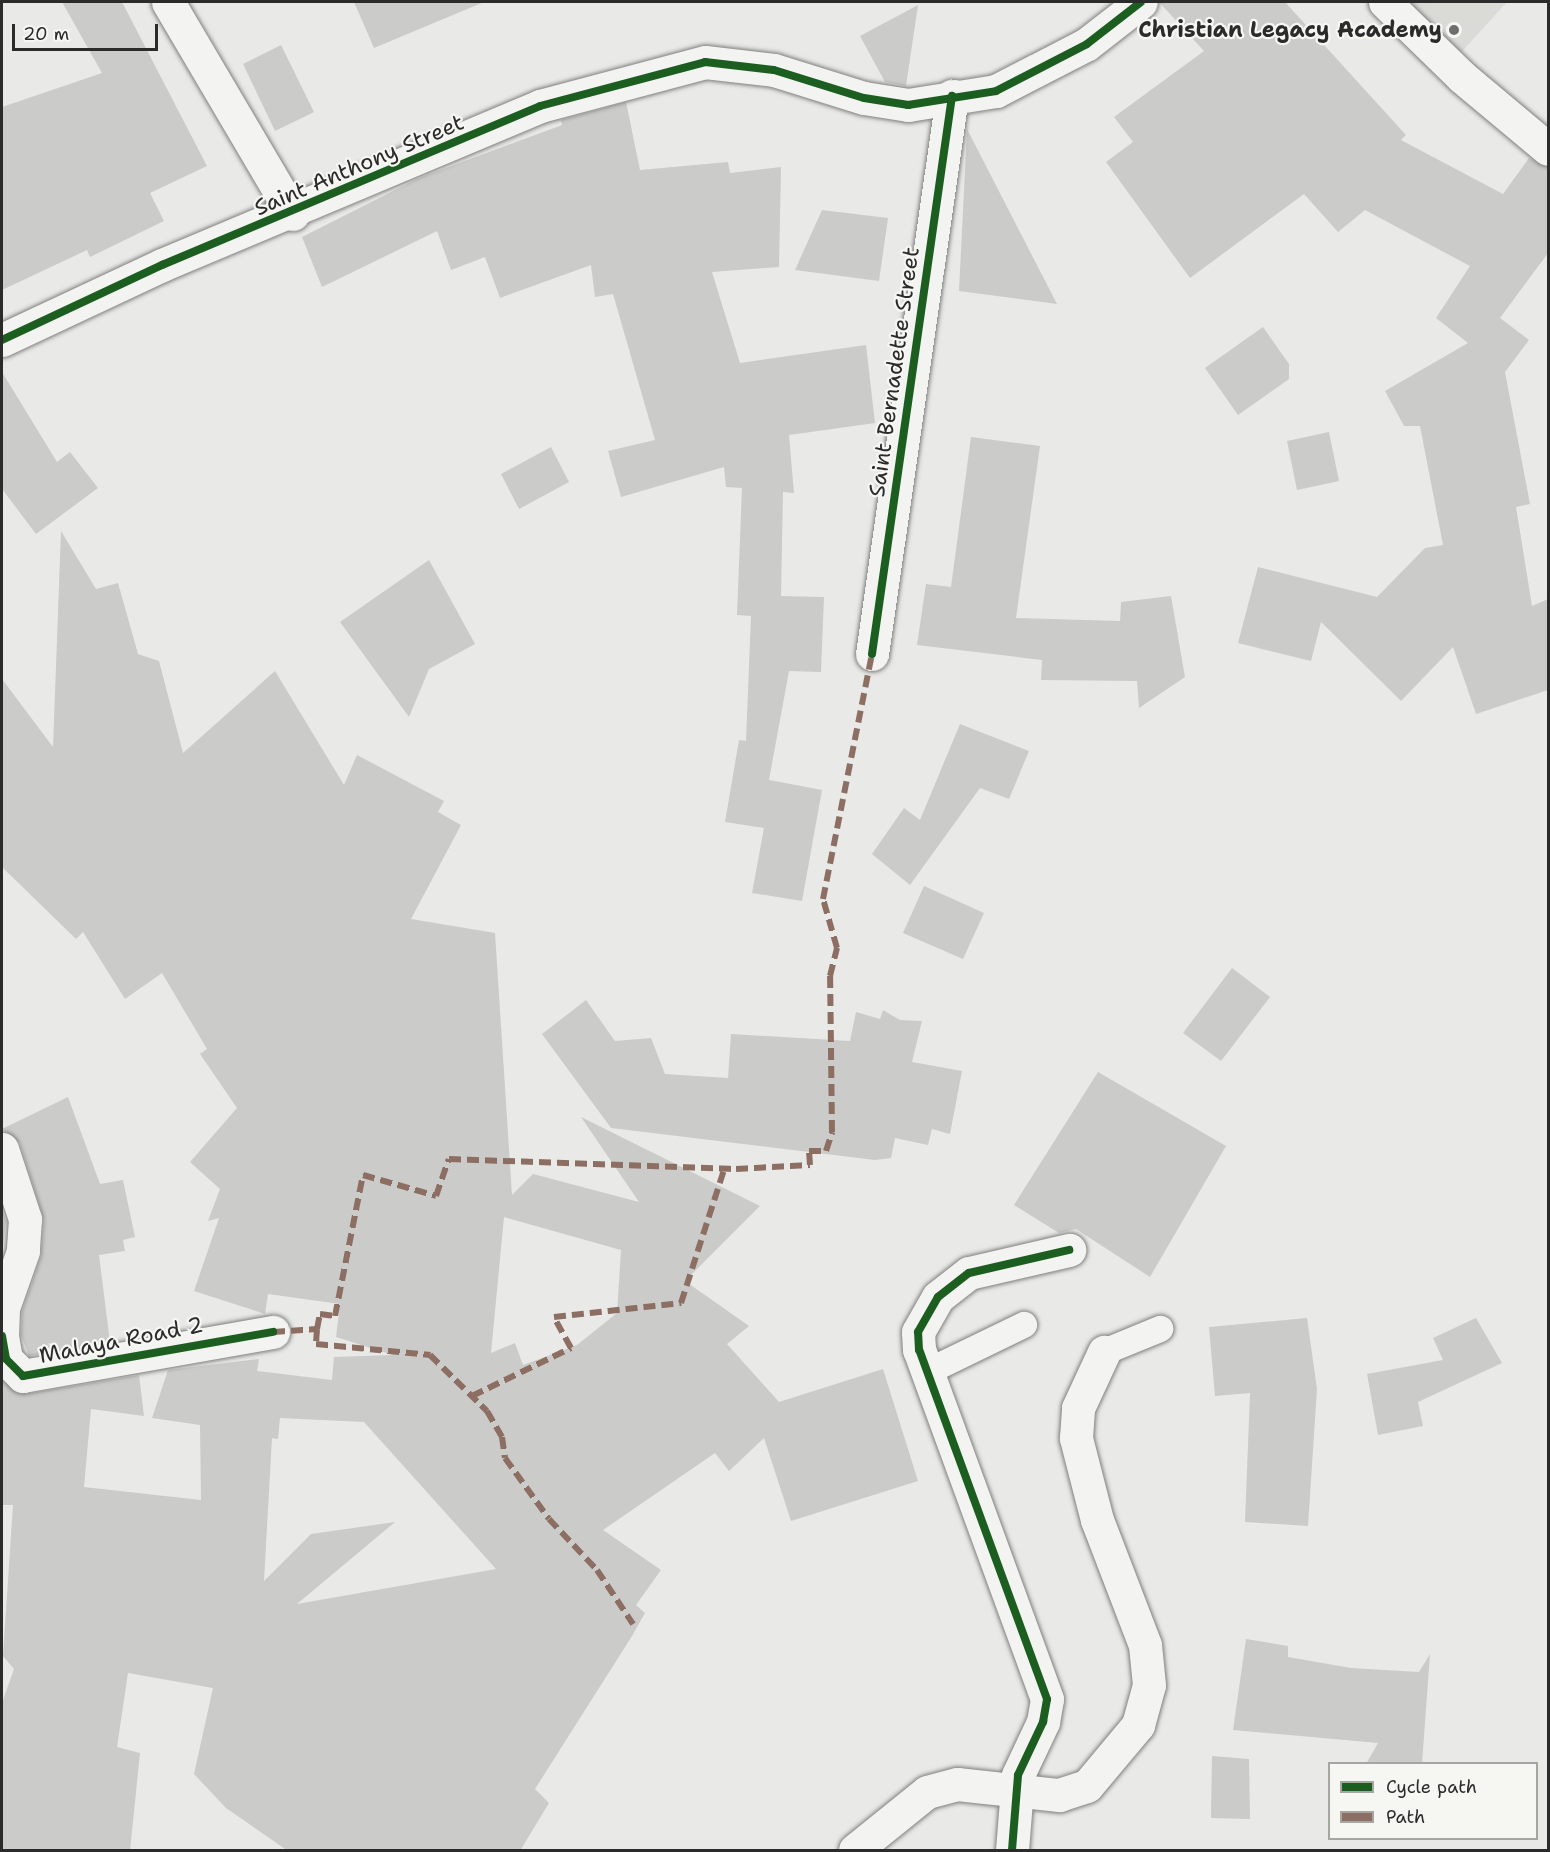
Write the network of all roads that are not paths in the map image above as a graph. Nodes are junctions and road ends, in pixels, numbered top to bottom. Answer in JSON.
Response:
{"nodes":[{"id":1,"x":168,"y":2,"type":"edge"},
{"id":2,"x":1141,"y":2,"type":"edge"},
{"id":3,"x":1385,"y":2,"type":"edge"},
{"id":4,"x":952,"y":96,"type":"junction"},
{"id":5,"x":1548,"y":149,"type":"edge"},
{"id":6,"x":293,"y":214,"type":"junction"},
{"id":7,"x":2,"y":340,"type":"edge"},
{"id":8,"x":872,"y":654,"type":"dead end"},
{"id":9,"x":2,"y":1149,"type":"edge"},
{"id":10,"x":1069,"y":1250,"type":"dead end"},
{"id":11,"x":1024,"y":1325,"type":"dead end"},
{"id":12,"x":1160,"y":1329,"type":"dead end"},
{"id":13,"x":273,"y":1332,"type":"dead end"},
{"id":14,"x":2,"y":1335,"type":"edge"},
{"id":15,"x":1104,"y":1352,"type":"joint"},
{"id":16,"x":927,"y":1372,"type":"junction"},
{"id":17,"x":1015,"y":1794,"type":"junction"},
{"id":18,"x":855,"y":1851,"type":"edge"},
{"id":19,"x":1012,"y":1851,"type":"edge"}],
"edges":[{"from":1,"to":6,"type":"street"},
{"from":2,"to":4,"type":"street","name":"Saint Anthony Street"},
{"from":3,"to":5,"type":"street"},
{"from":4,"to":6,"type":"street","name":"Saint Anthony Street"},
{"from":4,"to":8,"type":"street","name":"Saint Bernadette Street"},
{"from":6,"to":7,"type":"street","name":"Saint Anthony Street"},
{"from":9,"to":14,"type":"street","name":"Malaya Road 2"},
{"from":10,"to":16,"type":"street"},
{"from":11,"to":16,"type":"lane"},
{"from":12,"to":15,"type":"lane"},
{"from":13,"to":14,"type":"street","name":"Malaya Road 2"},
{"from":15,"to":17,"type":"street"},
{"from":16,"to":17,"type":"street"},
{"from":17,"to":18,"type":"street"},
{"from":17,"to":19,"type":"street"}]}
